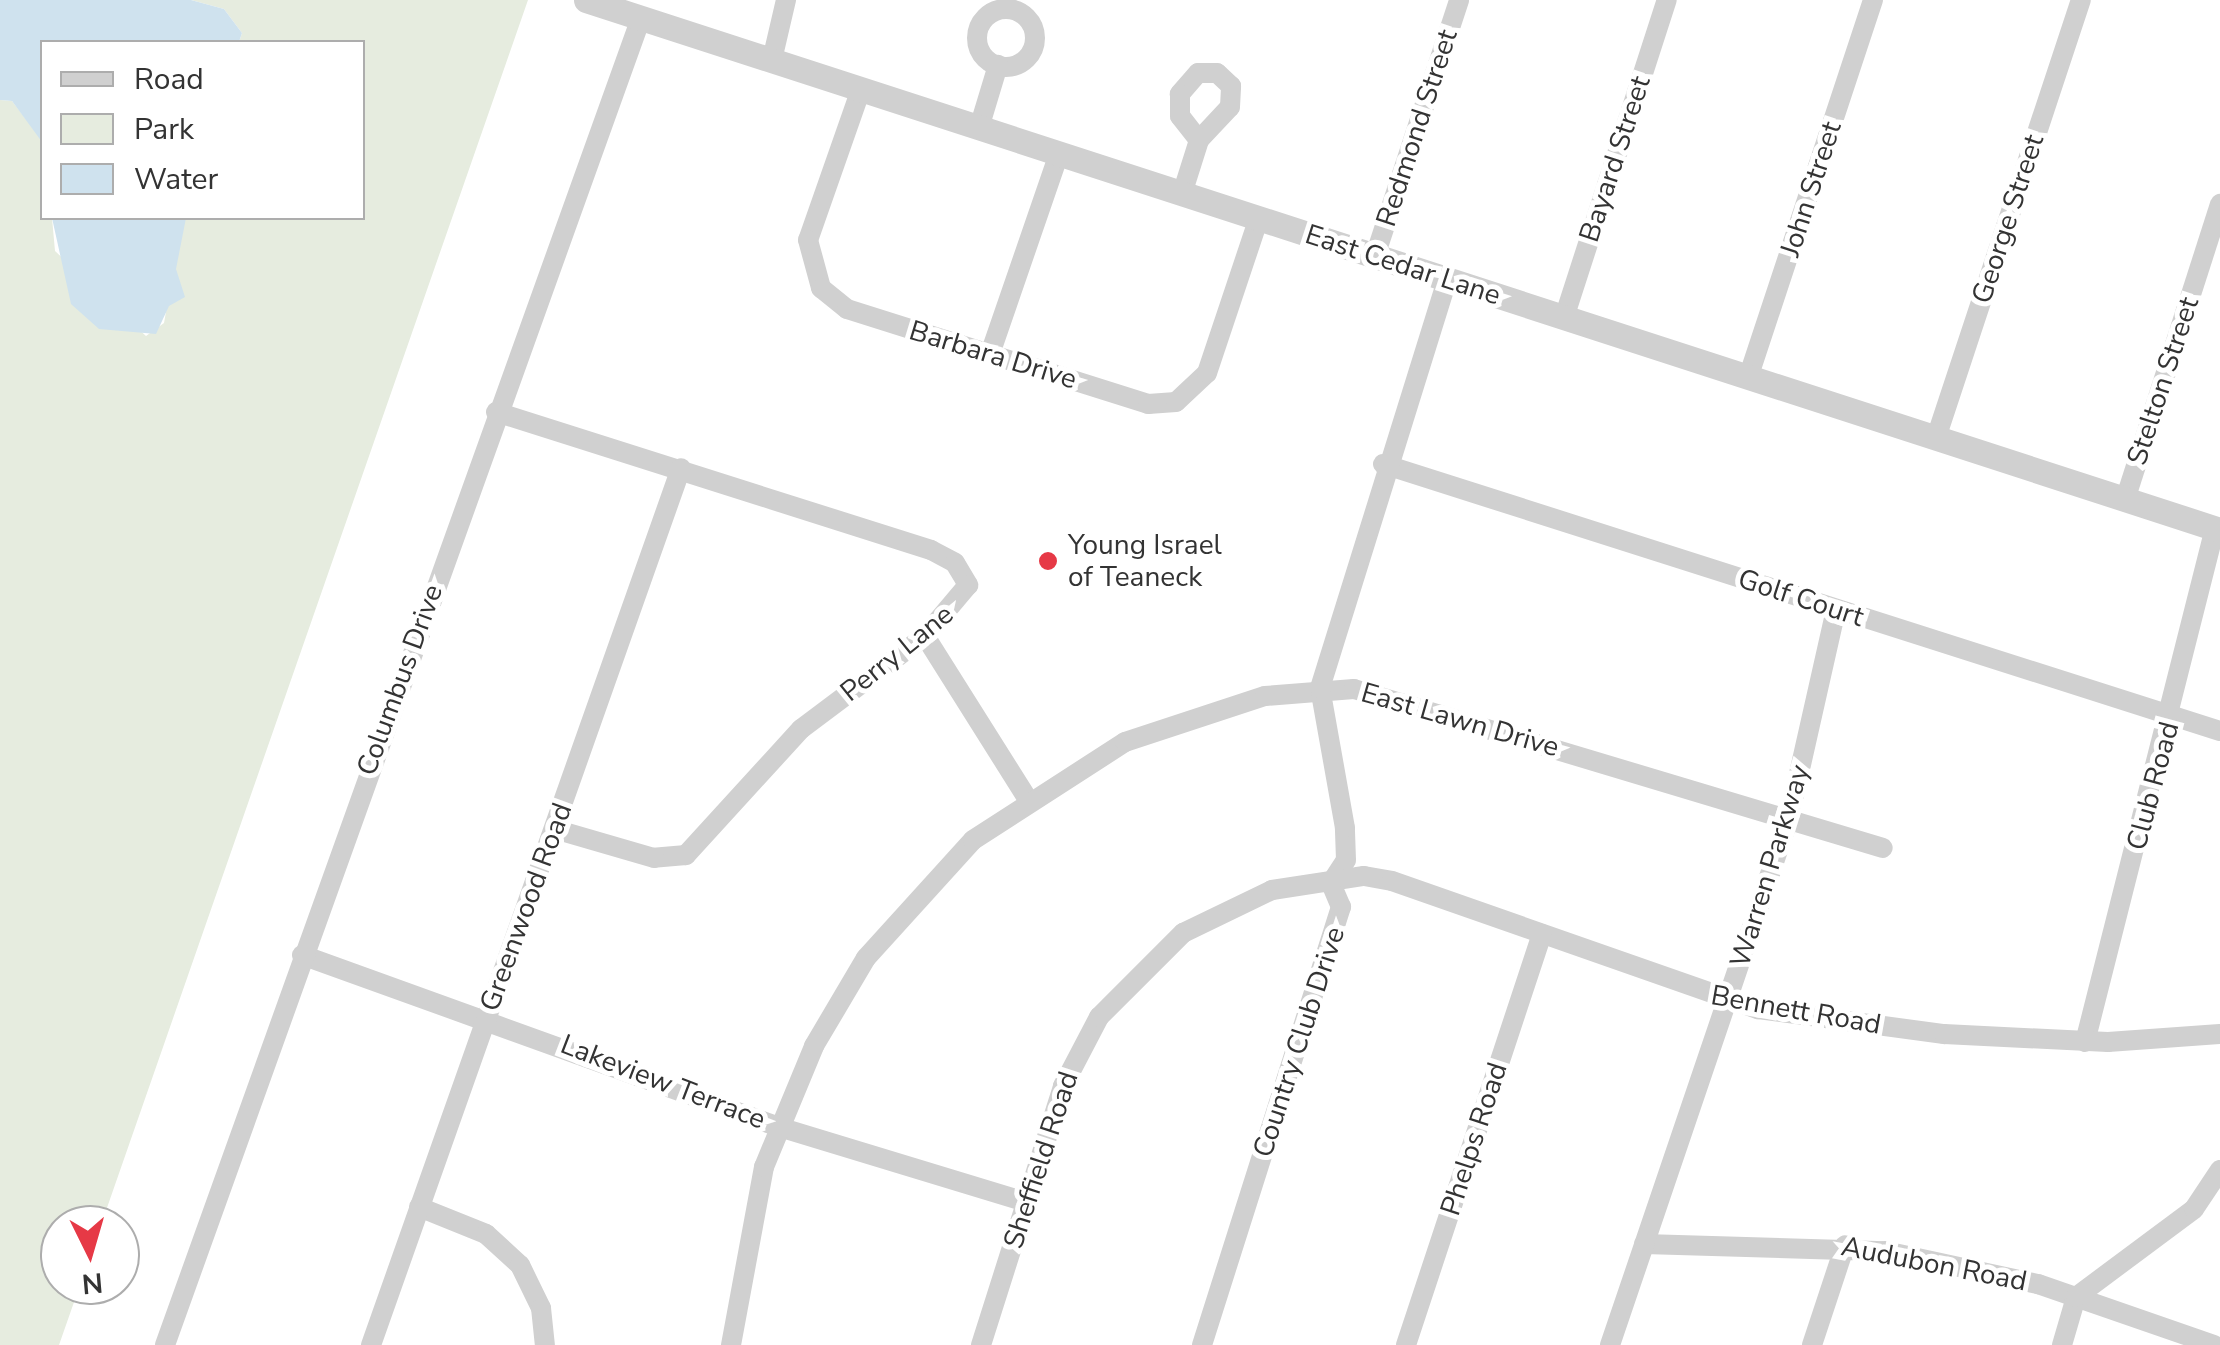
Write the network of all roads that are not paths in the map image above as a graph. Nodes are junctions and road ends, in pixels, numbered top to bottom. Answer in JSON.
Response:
{"nodes":[{"id":1,"x":586,"y":0,"type":"edge"},
{"id":2,"x":1459,"y":0,"type":"edge"},
{"id":3,"x":1666,"y":0,"type":"edge"},
{"id":4,"x":1873,"y":0,"type":"edge"},
{"id":5,"x":2080,"y":0,"type":"edge"},
{"id":6,"x":791,"y":1,"type":"edge"},
{"id":7,"x":642,"y":18,"type":"junction"},
{"id":8,"x":772,"y":60,"type":"junction"},
{"id":9,"x":998,"y":65,"type":"dead end"},
{"id":10,"x":861,"y":90,"type":"junction"},
{"id":11,"x":979,"y":128,"type":"junction"},
{"id":12,"x":1199,"y":140,"type":"dead end"},
{"id":13,"x":1060,"y":154,"type":"junction"},
{"id":14,"x":1182,"y":194,"type":"junction"},
{"id":15,"x":2220,"y":204,"type":"edge"},
{"id":16,"x":1259,"y":218,"type":"junction"},
{"id":17,"x":1374,"y":256,"type":"junction"},
{"id":18,"x":1448,"y":280,"type":"junction"},
{"id":19,"x":1564,"y":318,"type":"junction"},
{"id":20,"x":990,"y":354,"type":"junction"},
{"id":21,"x":1748,"y":378,"type":"junction"},
{"id":22,"x":496,"y":412,"type":"junction"},
{"id":23,"x":1936,"y":438,"type":"junction"},
{"id":24,"x":1382,"y":464,"type":"junction"},
{"id":25,"x":681,"y":468,"type":"junction"},
{"id":26,"x":2125,"y":500,"type":"junction"},
{"id":27,"x":2217,"y":529,"type":"edge"},
{"id":28,"x":1836,"y":609,"type":"junction"},
{"id":29,"x":925,"y":636,"type":"junction"},
{"id":30,"x":1320,"y":688,"type":"junction"},
{"id":31,"x":2172,"y":716,"type":"junction"},
{"id":32,"x":2220,"y":731,"type":"edge"},
{"id":33,"x":1027,"y":798,"type":"junction"},
{"id":34,"x":1790,"y":818,"type":"junction"},
{"id":35,"x":554,"y":828,"type":"junction"},
{"id":36,"x":1884,"y":848,"type":"dead end"},
{"id":37,"x":1332,"y":883,"type":"junction"},
{"id":38,"x":1542,"y":934,"type":"junction"},
{"id":39,"x":302,"y":955,"type":"junction"},
{"id":40,"x":1727,"y":1004,"type":"junction"},
{"id":41,"x":487,"y":1015,"type":"junction"},
{"id":42,"x":2220,"y":1034,"type":"edge"},
{"id":43,"x":2084,"y":1042,"type":"junction"},
{"id":44,"x":779,"y":1127,"type":"junction"},
{"id":45,"x":2220,"y":1170,"type":"edge"},
{"id":46,"x":1026,"y":1202,"type":"junction"},
{"id":47,"x":419,"y":1207,"type":"junction"},
{"id":48,"x":1644,"y":1244,"type":"junction"},
{"id":49,"x":1844,"y":1245,"type":"junction"},
{"id":50,"x":2076,"y":1297,"type":"junction"},
{"id":51,"x":164,"y":1345,"type":"edge"},
{"id":52,"x":370,"y":1345,"type":"edge"},
{"id":53,"x":545,"y":1345,"type":"edge"},
{"id":54,"x":731,"y":1345,"type":"edge"},
{"id":55,"x":981,"y":1345,"type":"edge"},
{"id":56,"x":1202,"y":1345,"type":"edge"},
{"id":57,"x":1406,"y":1345,"type":"edge"},
{"id":58,"x":1610,"y":1345,"type":"edge"},
{"id":59,"x":1812,"y":1345,"type":"edge"},
{"id":60,"x":2062,"y":1345,"type":"edge"},
{"id":61,"x":2214,"y":1345,"type":"edge"}],
"edges":[{"from":1,"to":7,"type":"street","name":"East Cedar Lane"},
{"from":2,"to":17,"type":"street","name":"Redmond Street"},
{"from":3,"to":19,"type":"street","name":"Bayard Street"},
{"from":4,"to":21,"type":"street","name":"John Street"},
{"from":5,"to":23,"type":"street","name":"George Street"},
{"from":6,"to":8,"type":"street"},
{"from":7,"to":8,"type":"street","name":"East Cedar Lane"},
{"from":7,"to":22,"type":"street","name":"Columbus Drive"},
{"from":8,"to":10,"type":"street","name":"East Cedar Lane"},
{"from":9,"to":11,"type":"street"},
{"from":10,"to":11,"type":"street","name":"East Cedar Lane"},
{"from":10,"to":20,"type":"street","name":"Barbara Drive"},
{"from":11,"to":13,"type":"street","name":"East Cedar Lane"},
{"from":12,"to":14,"type":"street"},
{"from":13,"to":14,"type":"street","name":"East Cedar Lane"},
{"from":13,"to":20,"type":"street"},
{"from":14,"to":16,"type":"street","name":"East Cedar Lane"},
{"from":15,"to":26,"type":"street","name":"Stelton Street"},
{"from":16,"to":17,"type":"street","name":"East Cedar Lane"},
{"from":16,"to":20,"type":"street","name":"Barbara Drive"},
{"from":17,"to":18,"type":"street","name":"East Cedar Lane"},
{"from":18,"to":19,"type":"street","name":"East Cedar Lane"},
{"from":18,"to":24,"type":"street","name":"Country Club Drive"},
{"from":19,"to":21,"type":"street","name":"East Cedar Lane"},
{"from":21,"to":23,"type":"street","name":"East Cedar Lane"},
{"from":22,"to":25,"type":"street","name":"Perry Lane"},
{"from":22,"to":39,"type":"street","name":"Columbus Drive"},
{"from":23,"to":26,"type":"street","name":"East Cedar Lane"},
{"from":24,"to":28,"type":"street","name":"Golf Court"},
{"from":24,"to":30,"type":"street","name":"Country Club Drive"},
{"from":25,"to":29,"type":"street","name":"Perry Lane"},
{"from":25,"to":35,"type":"street","name":"Greenwood Road"},
{"from":26,"to":27,"type":"street","name":"East Cedar Lane"},
{"from":27,"to":31,"type":"street","name":"Club Road"},
{"from":28,"to":31,"type":"street","name":"Golf Court"},
{"from":28,"to":34,"type":"street","name":"Warren Parkway"},
{"from":29,"to":33,"type":"street"},
{"from":29,"to":35,"type":"street","name":"Perry Lane"},
{"from":30,"to":33,"type":"street","name":"East Lawn Drive"},
{"from":30,"to":34,"type":"street","name":"East Lawn Drive"},
{"from":30,"to":37,"type":"street","name":"Country Club Drive"},
{"from":31,"to":32,"type":"street","name":"Golf Court"},
{"from":31,"to":43,"type":"street","name":"Club Road"},
{"from":33,"to":44,"type":"street","name":"East Lawn Drive"},
{"from":34,"to":36,"type":"street","name":"East Lawn Drive"},
{"from":34,"to":40,"type":"street","name":"Warren Parkway"},
{"from":35,"to":41,"type":"street","name":"Greenwood Road"},
{"from":37,"to":38,"type":"street","name":"Bennett Road"},
{"from":37,"to":46,"type":"street","name":"Sheffield Road"},
{"from":37,"to":56,"type":"street","name":"Country Club Drive"},
{"from":38,"to":40,"type":"street","name":"Bennett Road"},
{"from":38,"to":57,"type":"street","name":"Phelps Road"},
{"from":39,"to":41,"type":"street","name":"Lakeview Terrace"},
{"from":39,"to":51,"type":"street","name":"Columbus Drive"},
{"from":40,"to":43,"type":"street","name":"Bennett Road"},
{"from":40,"to":48,"type":"street","name":"Warren Parkway"},
{"from":41,"to":44,"type":"street","name":"Lakeview Terrace"},
{"from":41,"to":47,"type":"street","name":"Greenwood Road"},
{"from":42,"to":43,"type":"street","name":"Bennett Road"},
{"from":44,"to":46,"type":"street","name":"Lakeview Terrace"},
{"from":44,"to":54,"type":"street","name":"East Lawn Drive"},
{"from":45,"to":50,"type":"street"},
{"from":46,"to":55,"type":"street","name":"Sheffield Road"},
{"from":47,"to":52,"type":"street","name":"Greenwood Road"},
{"from":47,"to":53,"type":"street"},
{"from":48,"to":49,"type":"street","name":"Audubon Road"},
{"from":48,"to":58,"type":"street","name":"Warren Parkway"},
{"from":49,"to":50,"type":"street","name":"Audubon Road"},
{"from":49,"to":59,"type":"street"},
{"from":50,"to":60,"type":"street"},
{"from":50,"to":61,"type":"street","name":"Audubon Road"}]}
